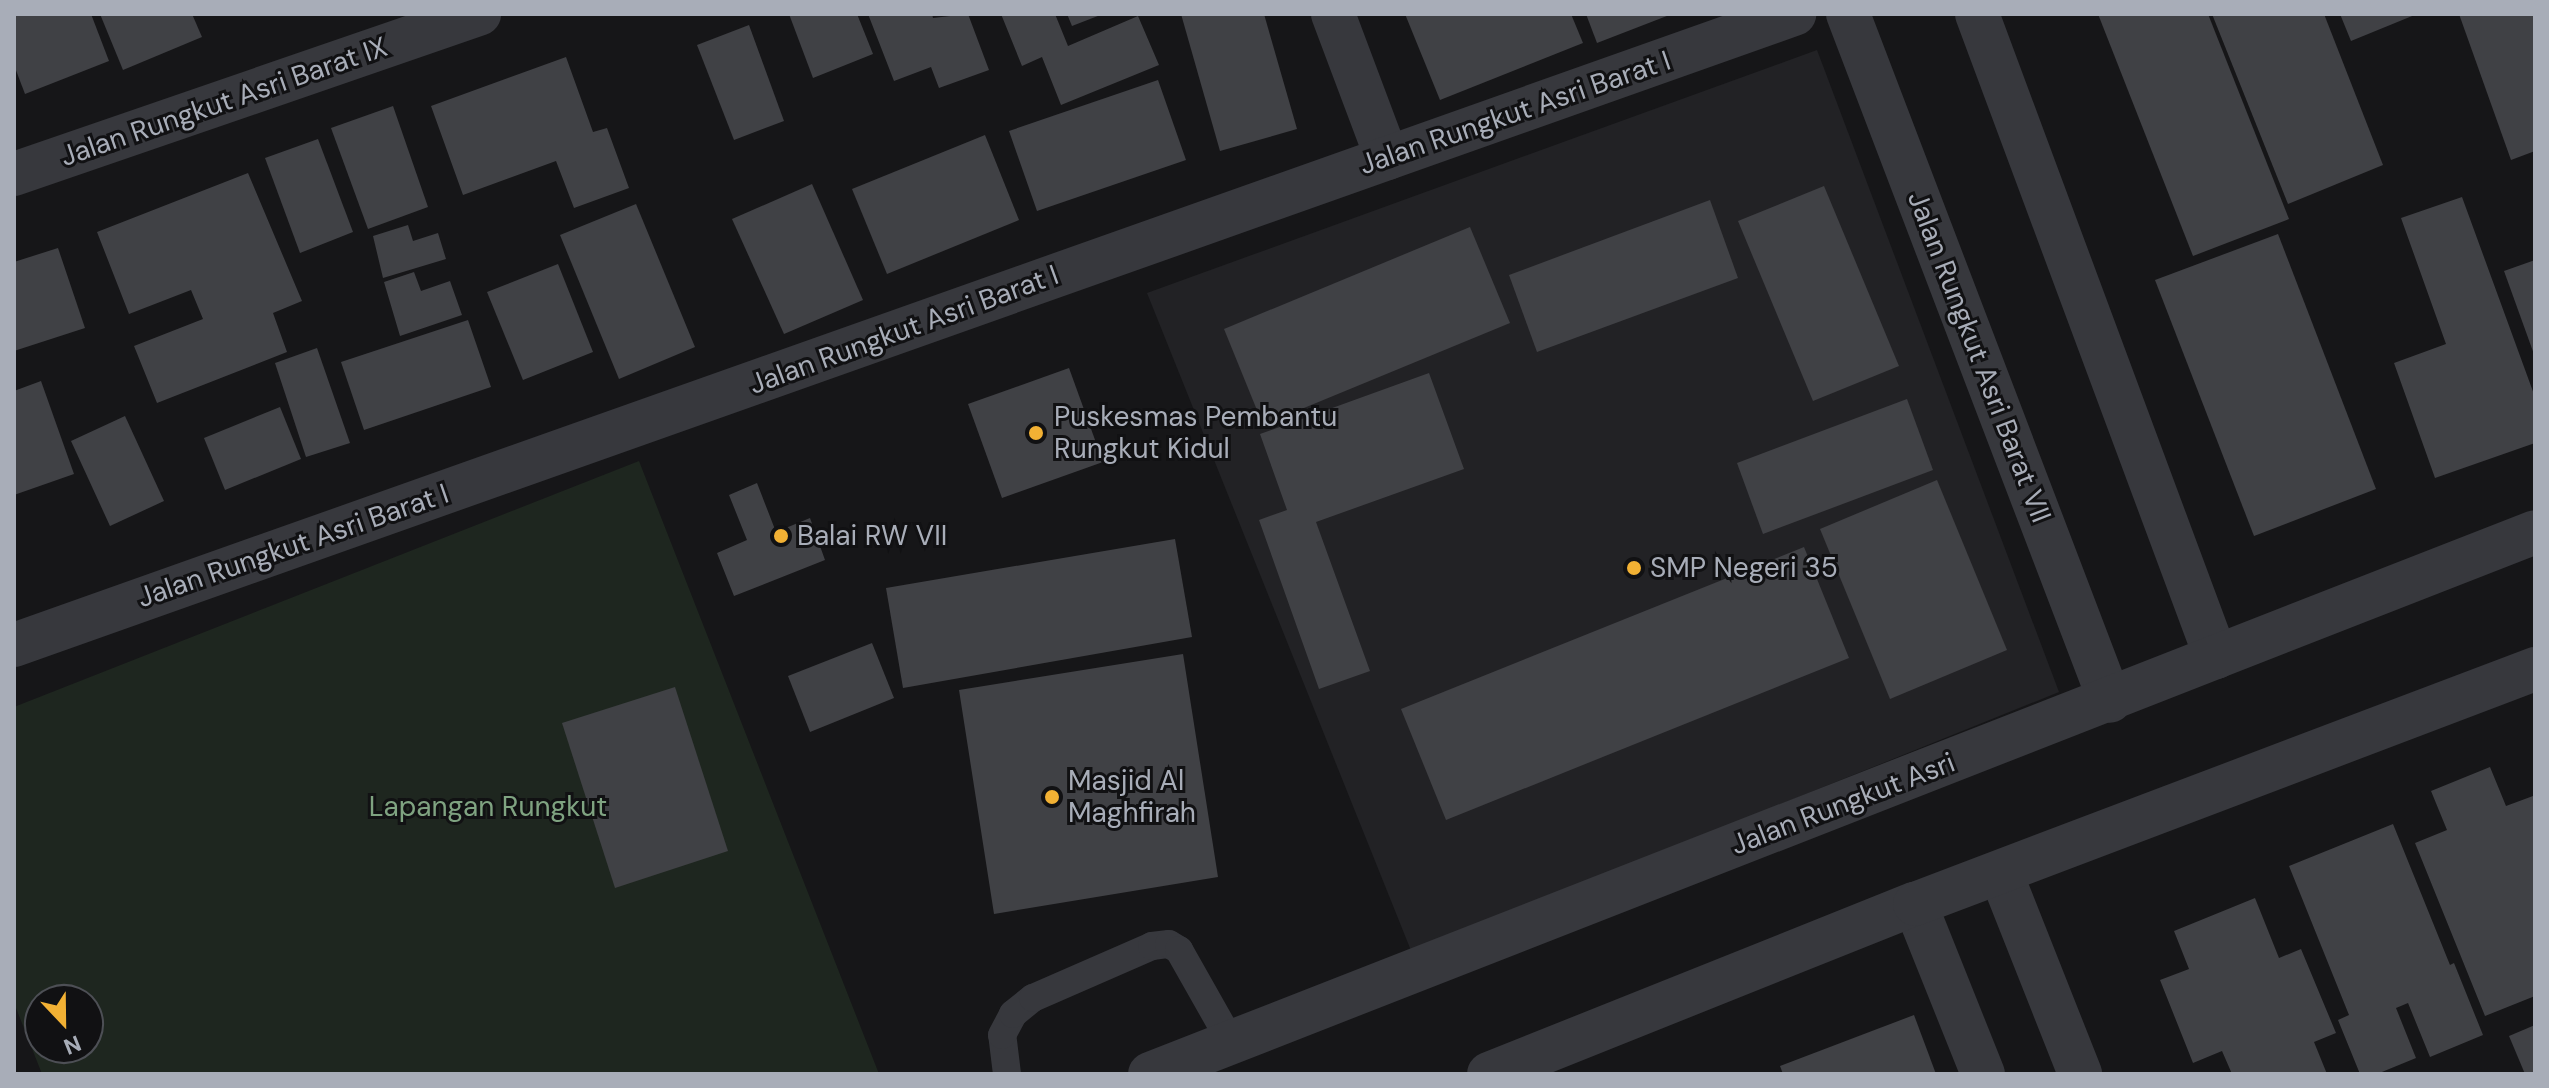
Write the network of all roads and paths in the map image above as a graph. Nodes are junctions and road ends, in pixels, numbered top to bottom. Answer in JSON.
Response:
{"nodes":[{"id":1,"x":479,"y":14,"type":"edge"},
{"id":2,"x":1333,"y":14,"type":"edge"},
{"id":3,"x":1794,"y":14,"type":"edge"},
{"id":4,"x":1848,"y":14,"type":"edge"},
{"id":5,"x":1977,"y":14,"type":"edge"},
{"id":6,"x":1387,"y":158,"type":"junction"},
{"id":7,"x":14,"y":174,"type":"edge"},
{"id":8,"x":2535,"y":532,"type":"edge"},
{"id":9,"x":14,"y":645,"type":"edge"},
{"id":10,"x":2216,"y":657,"type":"junction"},
{"id":11,"x":2535,"y":669,"type":"edge"},
{"id":12,"x":2110,"y":701,"type":"junction"},
{"id":13,"x":2001,"y":874,"type":"junction"},
{"id":14,"x":1915,"y":904,"type":"junction"},
{"id":15,"x":1231,"y":1042,"type":"junction"},
{"id":16,"x":1493,"y":1073,"type":"edge"},
{"id":17,"x":1007,"y":1074,"type":"edge"},
{"id":18,"x":1150,"y":1074,"type":"edge"},
{"id":19,"x":1983,"y":1074,"type":"edge"},
{"id":20,"x":2080,"y":1074,"type":"edge"}],
"edges":[{"from":1,"to":7,"type":"street","name":"Jalan Rungkut Asri Barat IX"},
{"from":2,"to":6,"type":"street"},
{"from":3,"to":6,"type":"street","name":"Jalan Rungkut Asri Barat I"},
{"from":4,"to":12,"type":"street","name":"Jalan Rungkut Asri Barat VII"},
{"from":5,"to":10,"type":"street"},
{"from":6,"to":9,"type":"street","name":"Jalan Rungkut Asri Barat I"},
{"from":8,"to":10,"type":"street","name":"Jalan Rungkut Asri"},
{"from":10,"to":12,"type":"street","name":"Jalan Rungkut Asri"},
{"from":11,"to":13,"type":"street"},
{"from":12,"to":15,"type":"street","name":"Jalan Rungkut Asri"},
{"from":13,"to":14,"type":"street"},
{"from":13,"to":20,"type":"street"},
{"from":14,"to":16,"type":"street"},
{"from":14,"to":19,"type":"street"},
{"from":15,"to":17,"type":"lane"},
{"from":15,"to":18,"type":"street","name":"Jalan Rungkut Asri"}]}
